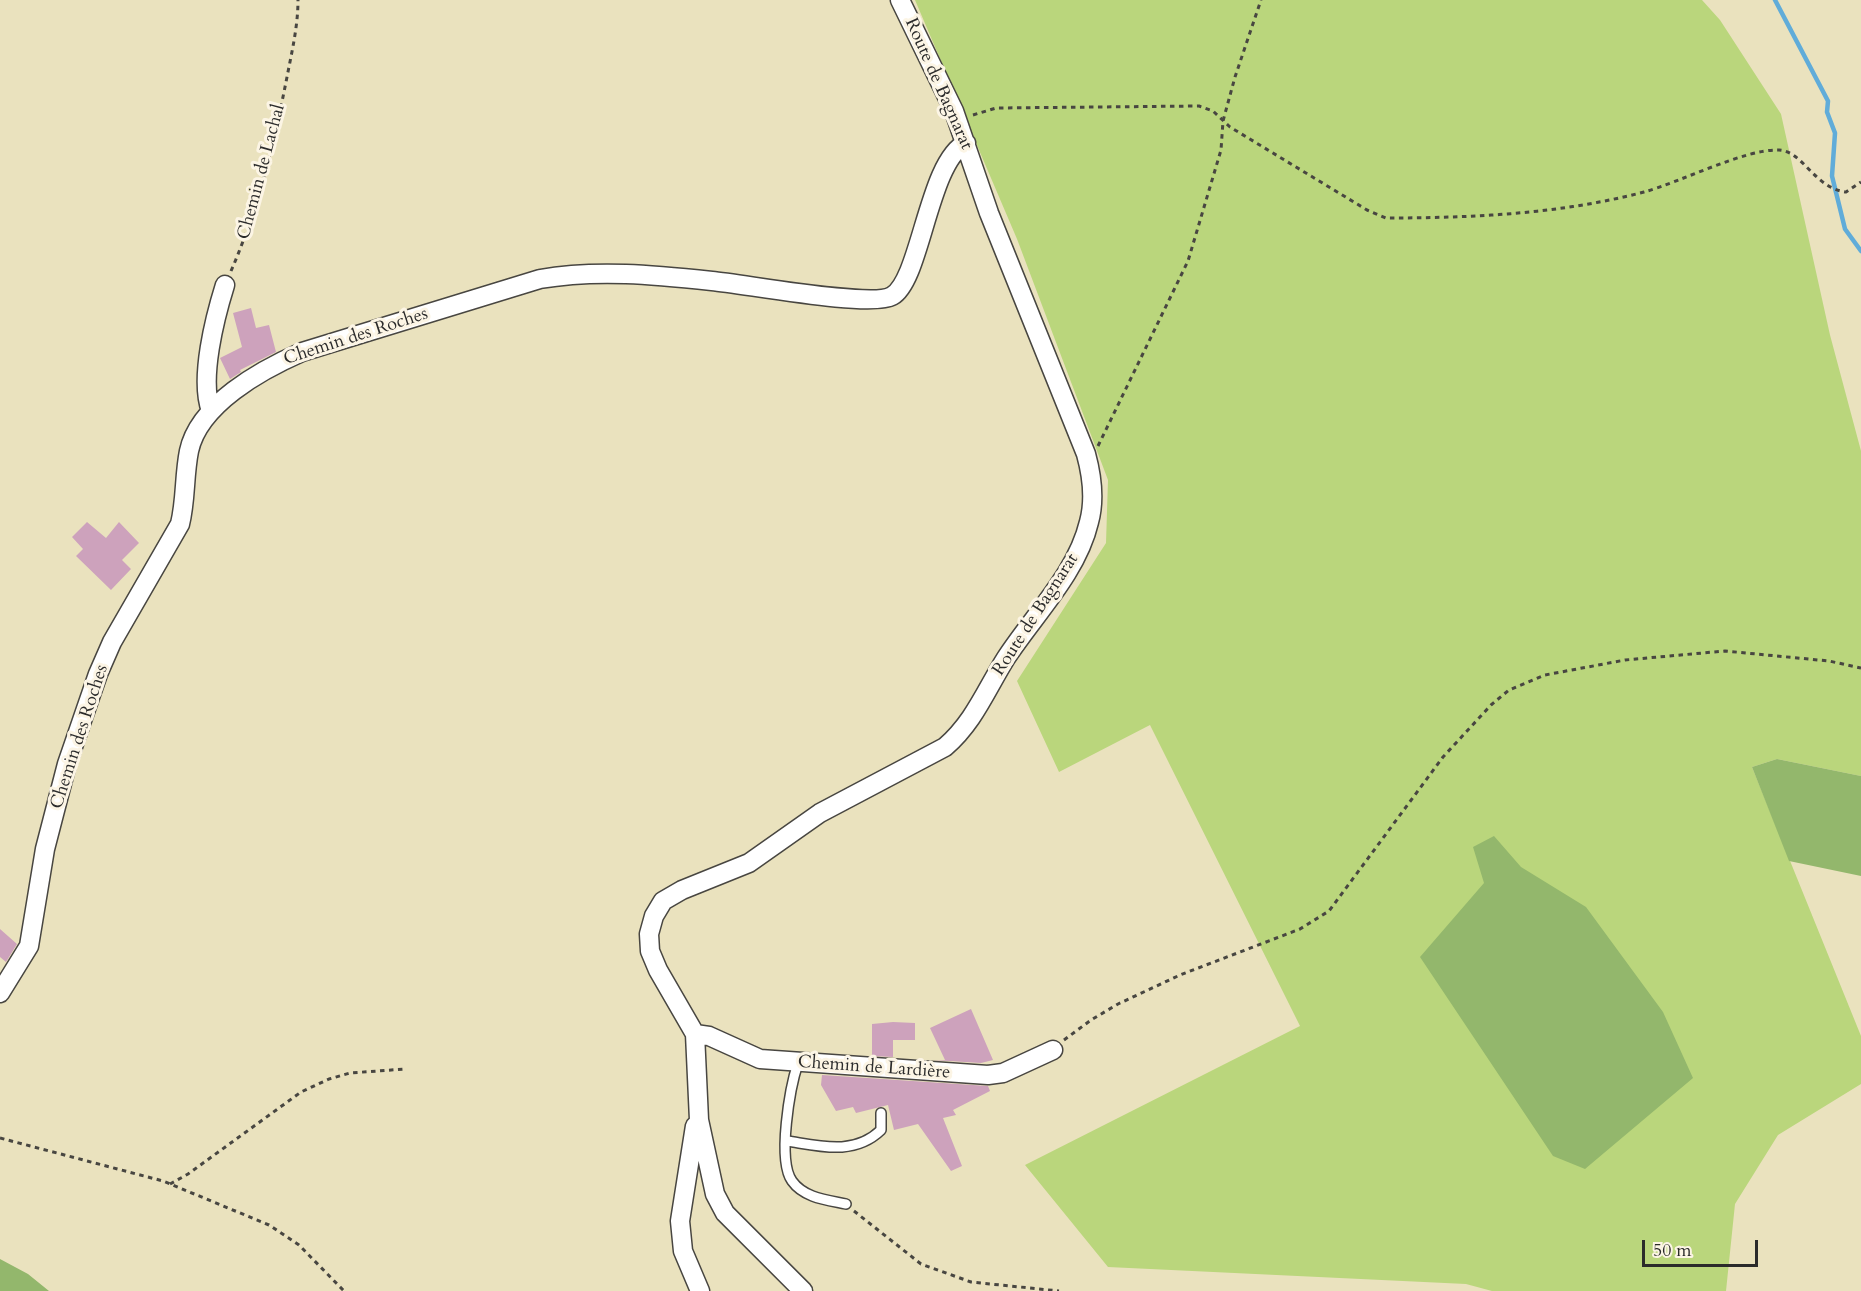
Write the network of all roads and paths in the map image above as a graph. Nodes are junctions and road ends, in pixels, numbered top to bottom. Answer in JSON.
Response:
{"nodes":[{"id":1,"x":298,"y":0,"type":"edge"},
{"id":2,"x":900,"y":0,"type":"edge"},
{"id":3,"x":1261,"y":0,"type":"edge"},
{"id":4,"x":1223,"y":122,"type":"junction"},
{"id":5,"x":958,"y":124,"type":"junction"},
{"id":6,"x":966,"y":143,"type":"junction"},
{"id":7,"x":1861,"y":182,"type":"edge"},
{"id":8,"x":225,"y":285,"type":"joint"},
{"id":9,"x":211,"y":411,"type":"junction"},
{"id":10,"x":1086,"y":454,"type":"junction"},
{"id":11,"x":1861,"y":669,"type":"edge"},
{"id":12,"x":0,"y":993,"type":"edge"},
{"id":13,"x":695,"y":1034,"type":"junction"},
{"id":14,"x":1053,"y":1050,"type":"joint"},
{"id":15,"x":798,"y":1063,"type":"junction"},
{"id":16,"x":405,"y":1069,"type":"dead end"},
{"id":17,"x":881,"y":1113,"type":"dead end"},
{"id":18,"x":699,"y":1120,"type":"junction"},
{"id":19,"x":0,"y":1138,"type":"edge"},
{"id":20,"x":787,"y":1142,"type":"junction"},
{"id":21,"x":170,"y":1184,"type":"junction"},
{"id":22,"x":846,"y":1204,"type":"joint"},
{"id":23,"x":344,"y":1291,"type":"edge"},
{"id":24,"x":700,"y":1291,"type":"edge"},
{"id":25,"x":802,"y":1291,"type":"edge"},
{"id":26,"x":1059,"y":1291,"type":"edge"}],
"edges":[{"from":1,"to":8,"type":"path","name":"Chemin de Lachal"},
{"from":2,"to":5,"type":"street","name":"Route de Bagnarat"},
{"from":3,"to":4,"type":"path"},
{"from":4,"to":5,"type":"path"},
{"from":4,"to":7,"type":"path"},
{"from":4,"to":10,"type":"path"},
{"from":5,"to":6,"type":"street","name":"Route de Bagnarat"},
{"from":6,"to":9,"type":"street","name":"Chemin des Roches"},
{"from":6,"to":10,"type":"street","name":"Route de Bagnarat"},
{"from":8,"to":9,"type":"street"},
{"from":9,"to":12,"type":"street","name":"Chemin des Roches"},
{"from":10,"to":13,"type":"street","name":"Route de Bagnarat"},
{"from":11,"to":14,"type":"path"},
{"from":13,"to":15,"type":"street","name":"Chemin de Lardière"},
{"from":13,"to":18,"type":"street"},
{"from":14,"to":15,"type":"street","name":"Chemin de Lardière"},
{"from":15,"to":20,"type":"lane"},
{"from":16,"to":21,"type":"path"},
{"from":17,"to":20,"type":"lane"},
{"from":18,"to":24,"type":"street"},
{"from":18,"to":25,"type":"street"},
{"from":19,"to":21,"type":"path"},
{"from":20,"to":22,"type":"lane"},
{"from":21,"to":23,"type":"path"},
{"from":22,"to":26,"type":"path"}]}
